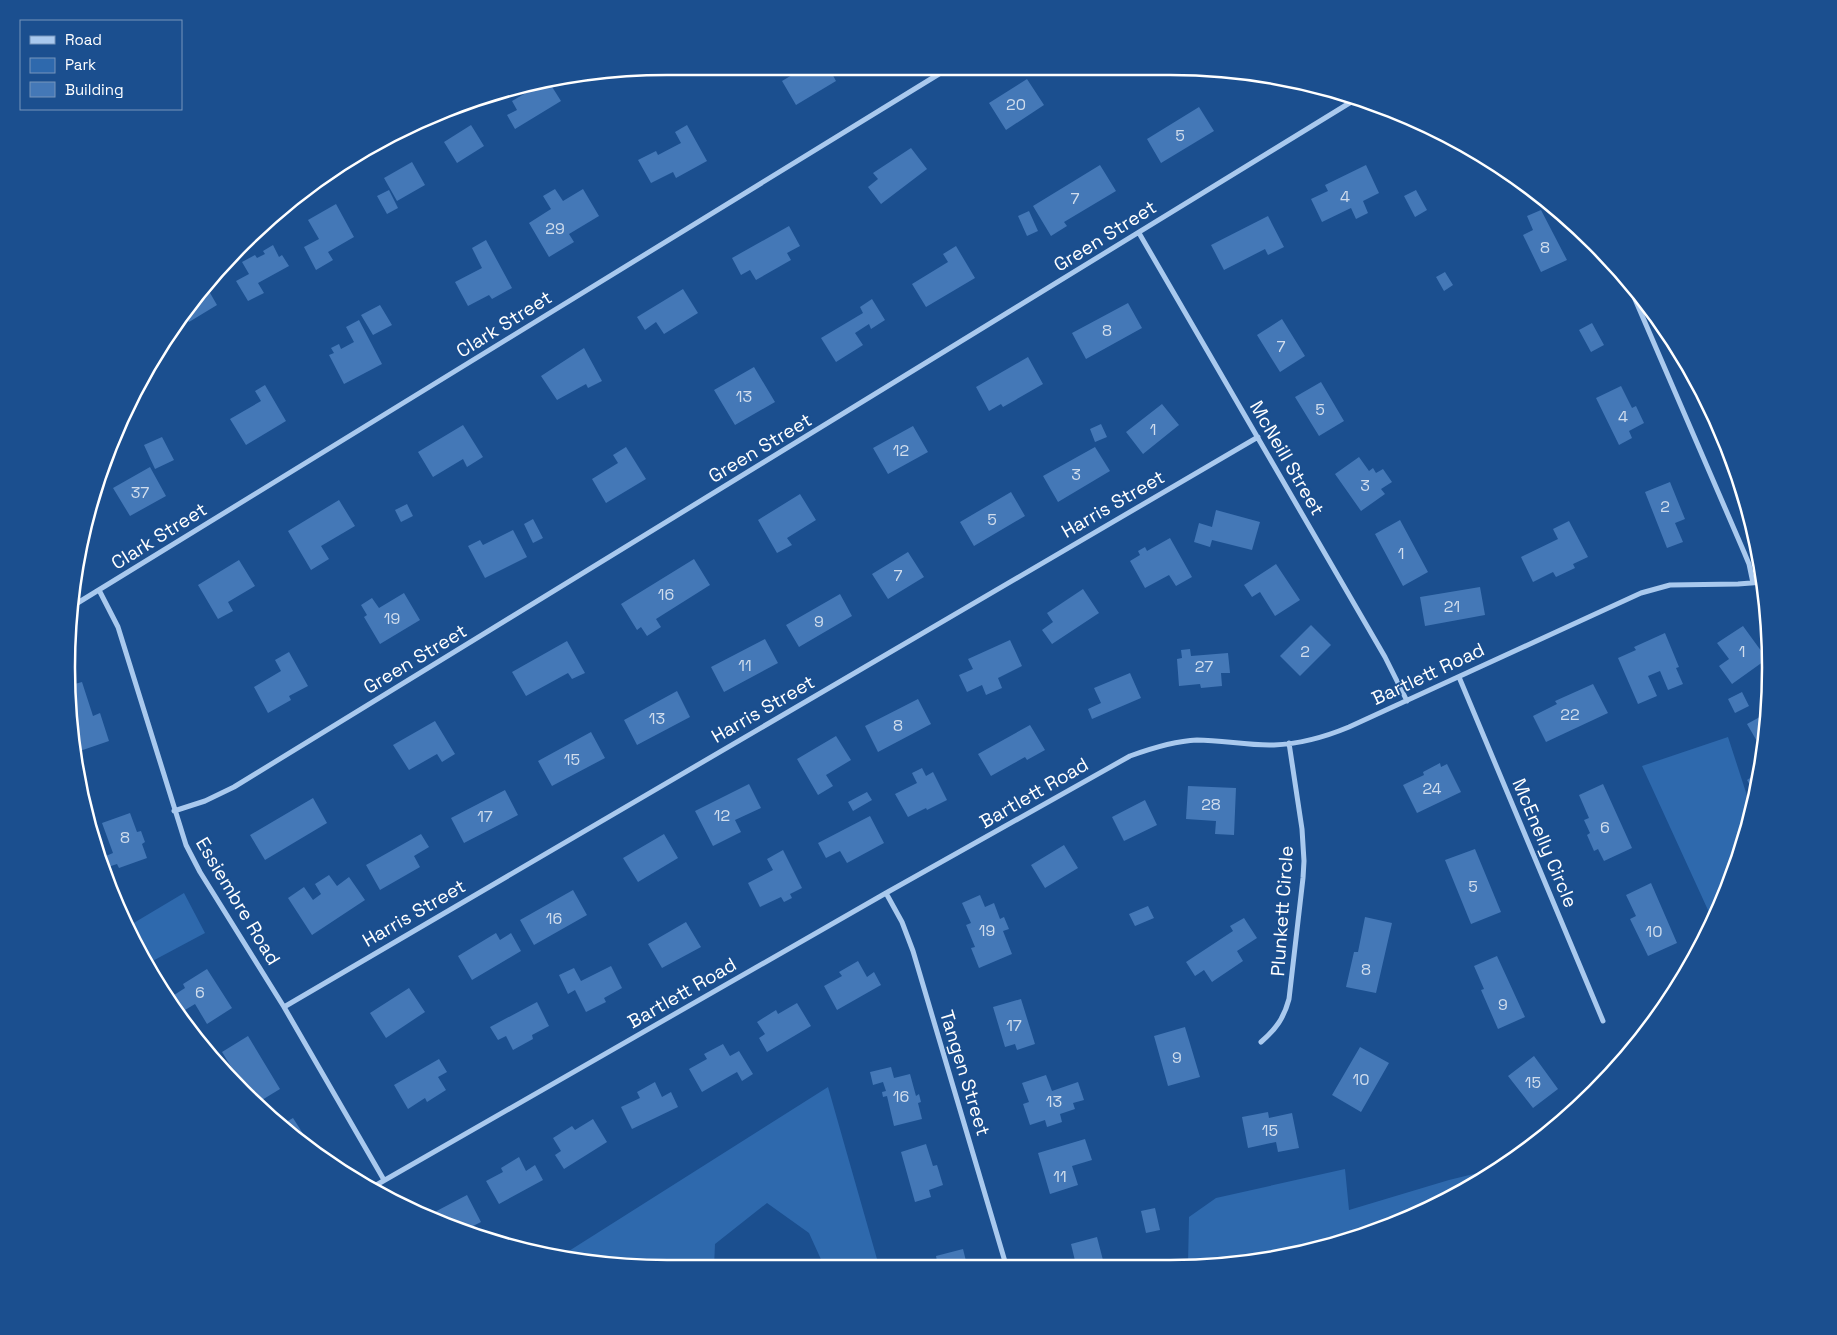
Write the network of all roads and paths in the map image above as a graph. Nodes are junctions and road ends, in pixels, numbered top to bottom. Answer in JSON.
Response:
{"nodes":[{"id":1,"x":937,"y":75,"type":"edge"},
{"id":2,"x":1350,"y":103,"type":"edge"},
{"id":3,"x":1139,"y":233,"type":"junction"},
{"id":4,"x":1637,"y":303,"type":"edge"},
{"id":5,"x":1258,"y":437,"type":"junction"},
{"id":6,"x":1756,"y":583,"type":"edge"},
{"id":7,"x":1753,"y":584,"type":"junction"},
{"id":8,"x":99,"y":590,"type":"junction"},
{"id":9,"x":79,"y":602,"type":"edge"},
{"id":10,"x":1459,"y":677,"type":"junction"},
{"id":11,"x":1407,"y":700,"type":"junction"},
{"id":12,"x":1289,"y":743,"type":"junction"},
{"id":13,"x":174,"y":811,"type":"junction"},
{"id":14,"x":886,"y":893,"type":"junction"},
{"id":15,"x":284,"y":1007,"type":"junction"},
{"id":16,"x":1603,"y":1021,"type":"dead end"},
{"id":17,"x":1261,"y":1042,"type":"dead end"},
{"id":18,"x":384,"y":1180,"type":"junction"},
{"id":19,"x":377,"y":1184,"type":"edge"},
{"id":20,"x":1005,"y":1260,"type":"edge"}],
"edges":[{"from":1,"to":8,"type":"street","name":"Clark Street"},
{"from":2,"to":3,"type":"street","name":"Green Street"},
{"from":3,"to":5,"type":"street","name":"McNeill Street"},
{"from":3,"to":13,"type":"street","name":"Green Street"},
{"from":4,"to":7,"type":"street"},
{"from":5,"to":11,"type":"street","name":"McNeill Street"},
{"from":5,"to":15,"type":"street","name":"Harris Street"},
{"from":6,"to":7,"type":"street","name":"Bartlett Road"},
{"from":7,"to":10,"type":"street","name":"Bartlett Road"},
{"from":8,"to":9,"type":"street","name":"Clark Street"},
{"from":8,"to":13,"type":"street","name":"Essiembre Road"},
{"from":10,"to":11,"type":"street","name":"Bartlett Road"},
{"from":10,"to":16,"type":"street","name":"McEnelly Circle"},
{"from":11,"to":12,"type":"street","name":"Bartlett Road"},
{"from":12,"to":14,"type":"street","name":"Bartlett Road"},
{"from":12,"to":17,"type":"street","name":"Plunkett Circle"},
{"from":13,"to":15,"type":"street","name":"Essiembre Road"},
{"from":14,"to":18,"type":"street","name":"Bartlett Road"},
{"from":14,"to":20,"type":"street","name":"Tangen Street"},
{"from":15,"to":18,"type":"street","name":"Essiembre Road"},
{"from":18,"to":19,"type":"street","name":"Bartlett Road"}]}
